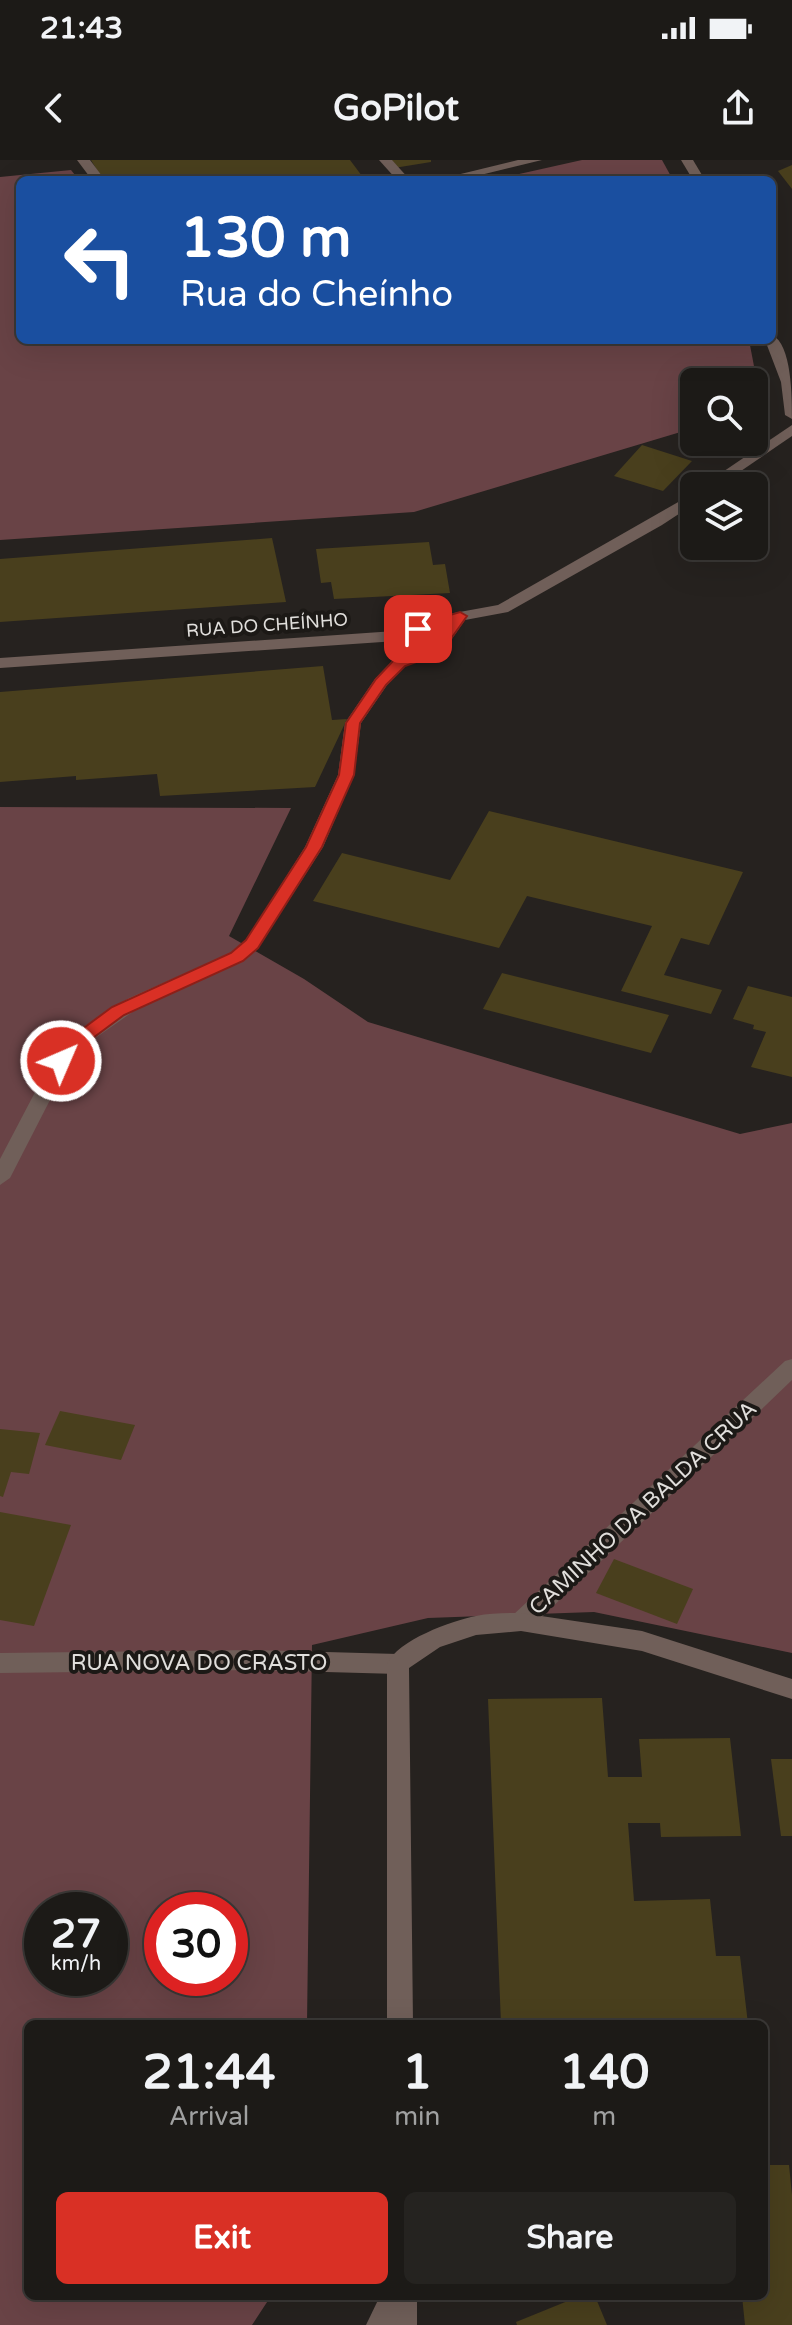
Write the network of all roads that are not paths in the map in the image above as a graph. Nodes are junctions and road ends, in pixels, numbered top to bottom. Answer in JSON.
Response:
{"nodes":[{"id":1,"x":83,"y":160,"type":"edge"},
{"id":2,"x":385,"y":160,"type":"edge"},
{"id":3,"x":536,"y":160,"type":"edge"},
{"id":4,"x":96,"y":176,"type":"edge"},
{"id":5,"x":400,"y":176,"type":"edge"},
{"id":6,"x":461,"y":176,"type":"edge"},
{"id":7,"x":774,"y":344,"type":"edge"},
{"id":8,"x":792,"y":415,"type":"edge"},
{"id":9,"x":792,"y":429,"type":"edge"},
{"id":10,"x":729,"y":472,"type":"edge"},
{"id":11,"x":680,"y":506,"type":"edge"},
{"id":12,"x":460,"y":616,"type":"junction"},
{"id":13,"x":0,"y":663,"type":"edge"},
{"id":14,"x":0,"y":1178,"type":"edge"},
{"id":15,"x":792,"y":1367,"type":"edge"},
{"id":16,"x":521,"y":1622,"type":"junction"},
{"id":17,"x":0,"y":1663,"type":"edge"},
{"id":18,"x":398,"y":1664,"type":"junction"},
{"id":19,"x":792,"y":1689,"type":"edge"},
{"id":20,"x":400,"y":2020,"type":"edge"},
{"id":21,"x":393,"y":2300,"type":"edge"},
{"id":22,"x":403,"y":2300,"type":"edge"},
{"id":23,"x":380,"y":2325,"type":"edge"},
{"id":24,"x":403,"y":2325,"type":"edge"}],
"edges":[{"from":1,"to":4,"type":"street"},
{"from":2,"to":5,"type":"street"},
{"from":3,"to":6,"type":"street"},
{"from":7,"to":8,"type":"street"},
{"from":9,"to":10,"type":"street"},
{"from":11,"to":12,"type":"street","name":"RUA DO CHEÍNHO"},
{"from":12,"to":13,"type":"street","name":"RUA DO CHEÍNHO"},
{"from":12,"to":14,"type":"street"},
{"from":15,"to":16,"type":"street","name":"CAMINHO DA BALDA CRUA"},
{"from":16,"to":18,"type":"street","name":"CAMINHO DA BALDA CRUA"},
{"from":16,"to":19,"type":"street"},
{"from":17,"to":18,"type":"street","name":"RUA NOVA DO CRASTO"},
{"from":18,"to":20,"type":"street"},
{"from":21,"to":23,"type":"street"},
{"from":22,"to":24,"type":"street"}]}
